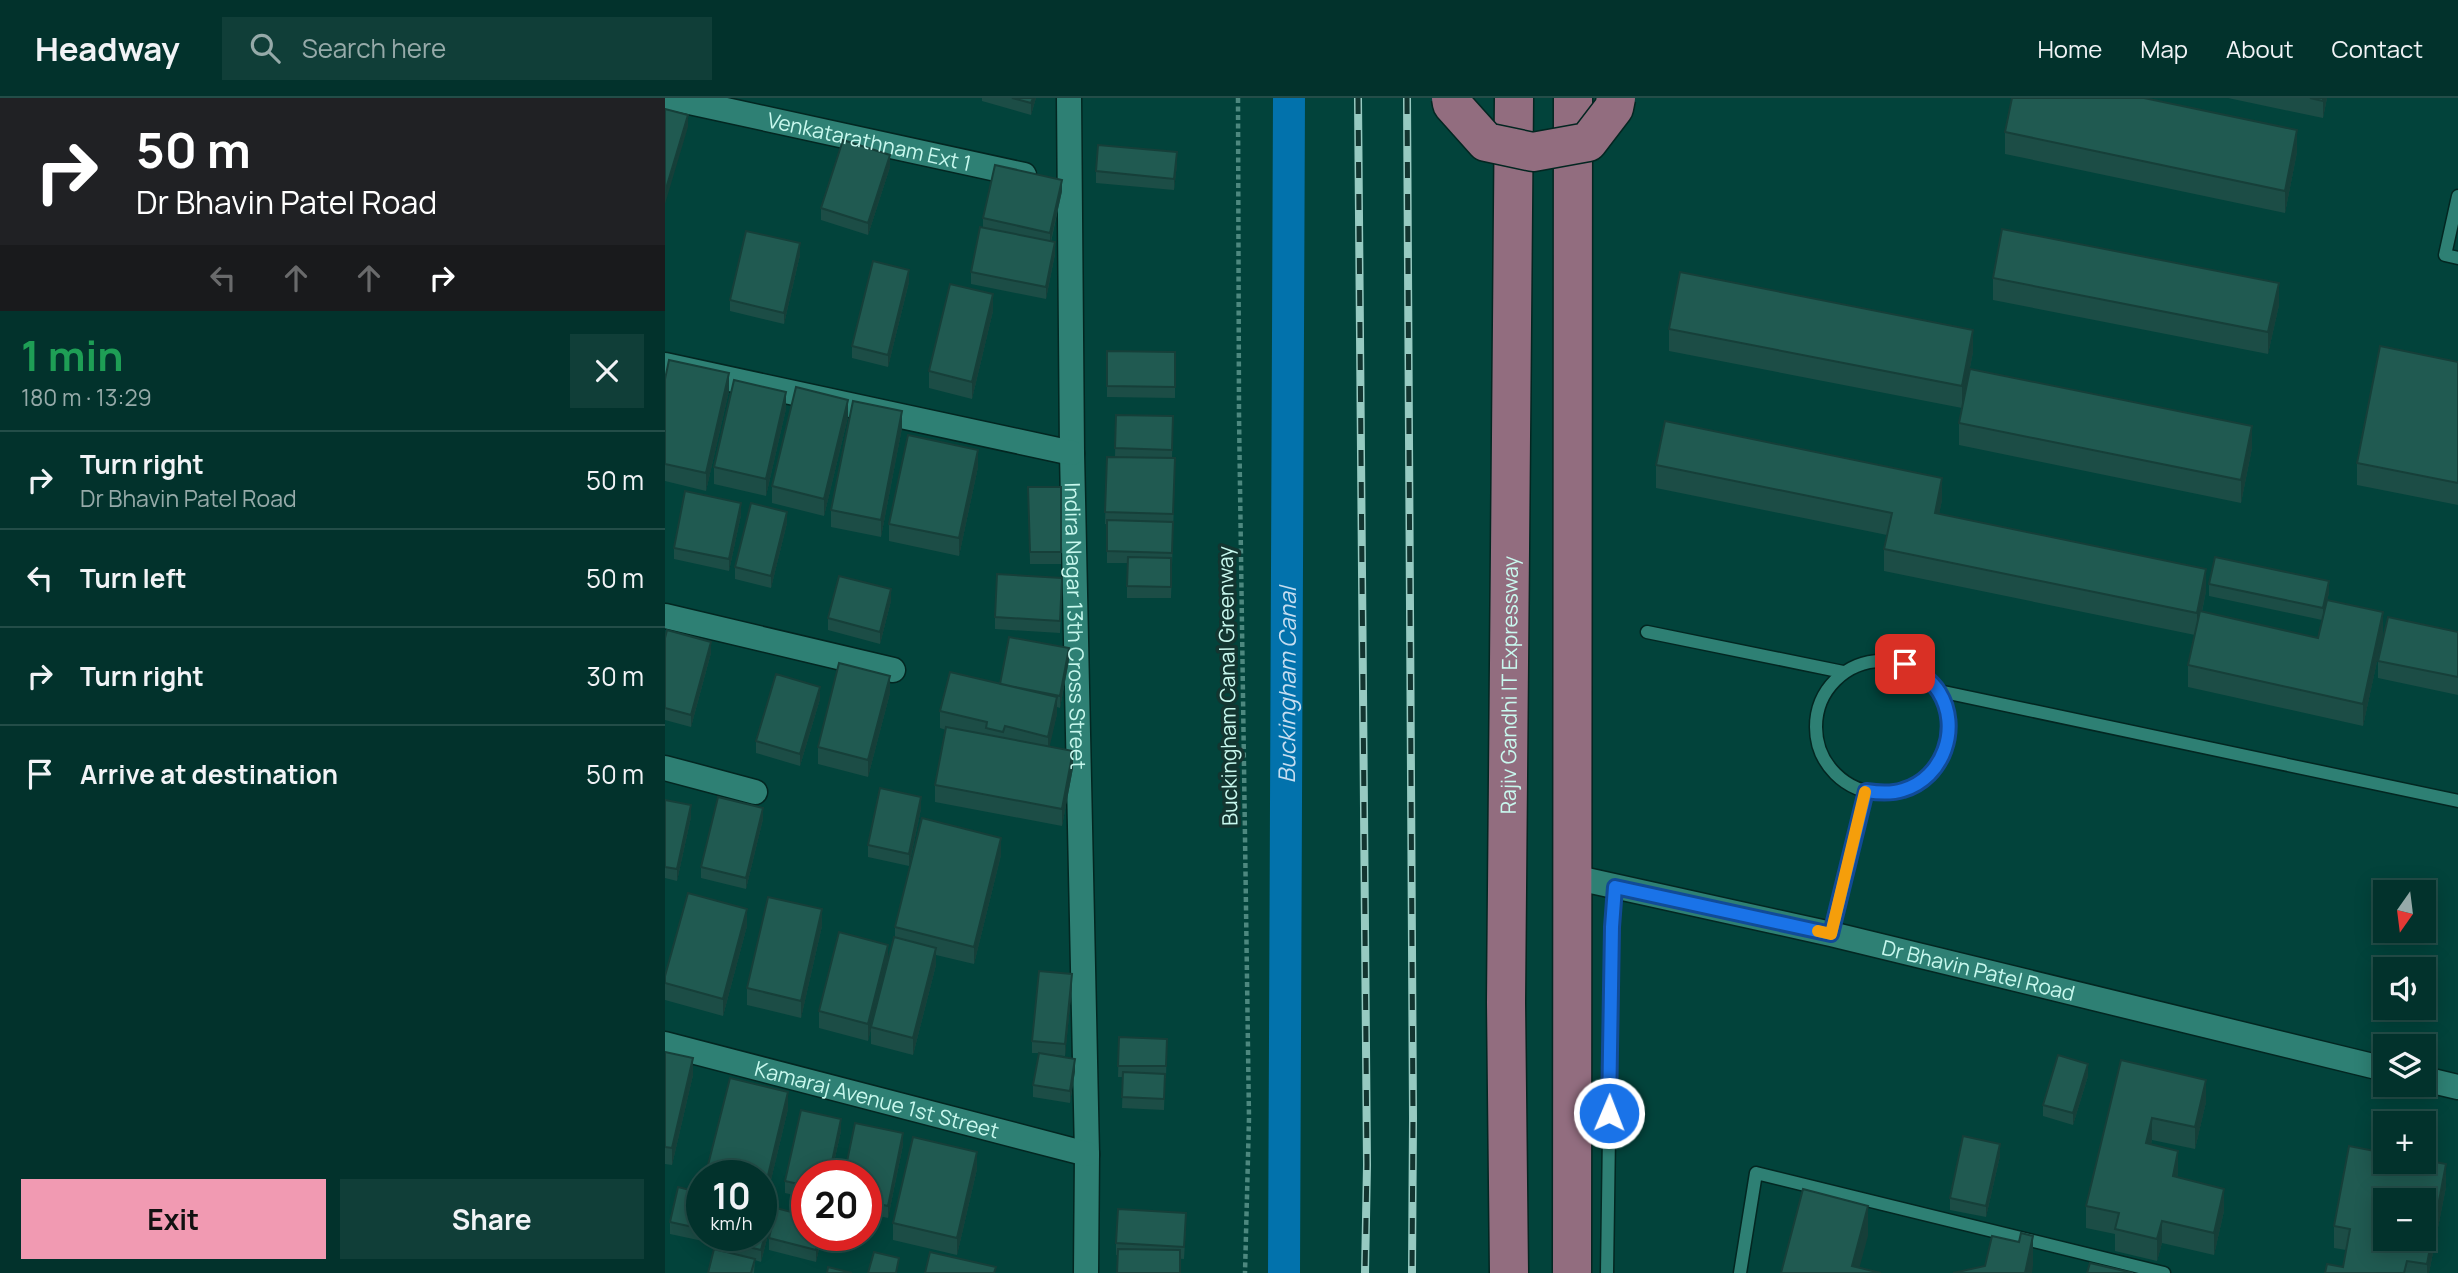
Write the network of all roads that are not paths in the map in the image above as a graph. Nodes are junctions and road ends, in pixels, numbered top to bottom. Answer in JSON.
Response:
{"nodes":[{"id":1,"x":671,"y":98,"type":"edge"},
{"id":2,"x":1069,"y":98,"type":"edge"},
{"id":3,"x":1451,"y":98,"type":"edge"},
{"id":4,"x":1514,"y":98,"type":"edge"},
{"id":5,"x":1573,"y":98,"type":"edge"},
{"id":6,"x":1616,"y":98,"type":"edge"},
{"id":7,"x":1069,"y":185,"type":"junction"},
{"id":8,"x":2458,"y":196,"type":"edge"},
{"id":9,"x":2458,"y":258,"type":"edge"},
{"id":10,"x":665,"y":366,"type":"edge"},
{"id":11,"x":1072,"y":453,"type":"junction"},
{"id":12,"x":665,"y":616,"type":"edge"},
{"id":13,"x":1647,"y":632,"type":"dead end"},
{"id":14,"x":893,"y":670,"type":"dead end"},
{"id":15,"x":1843,"y":672,"type":"junction"},
{"id":16,"x":1939,"y":691,"type":"junction"},
{"id":17,"x":665,"y":768,"type":"edge"},
{"id":18,"x":1866,"y":791,"type":"junction"},
{"id":19,"x":755,"y":792,"type":"dead end"},
{"id":20,"x":2458,"y":801,"type":"edge"},
{"id":21,"x":1573,"y":877,"type":"junction"},
{"id":22,"x":1615,"y":887,"type":"junction"},
{"id":23,"x":1831,"y":934,"type":"junction"},
{"id":24,"x":665,"y":1044,"type":"edge"},
{"id":25,"x":2373,"y":1066,"type":"edge"},
{"id":26,"x":2436,"y":1082,"type":"edge"},
{"id":27,"x":2458,"y":1087,"type":"edge"},
{"id":28,"x":1087,"y":1154,"type":"junction"},
{"id":29,"x":1086,"y":1273,"type":"edge"},
{"id":30,"x":1509,"y":1273,"type":"edge"},
{"id":31,"x":1572,"y":1273,"type":"edge"},
{"id":32,"x":1607,"y":1273,"type":"edge"},
{"id":33,"x":1740,"y":1273,"type":"edge"},
{"id":34,"x":2164,"y":1273,"type":"edge"}],
"edges":[{"from":1,"to":7,"type":"street","name":"Venkatarathnam Ext 1"},
{"from":2,"to":7,"type":"street","name":"Indira Nagar 13th Cross Street"},
{"from":3,"to":6,"type":"main road","bridge":true},
{"from":4,"to":30,"type":"main road","name":"Rajiv Gandhi IT Expressway"},
{"from":5,"to":21,"type":"main road"},
{"from":7,"to":11,"type":"street","name":"Indira Nagar 13th Cross Street"},
{"from":8,"to":9,"type":"lane"},
{"from":10,"to":11,"type":"street"},
{"from":11,"to":28,"type":"street","name":"Indira Nagar 13th Cross Street"},
{"from":12,"to":14,"type":"street"},
{"from":13,"to":15,"type":"lane"},
{"from":15,"to":16,"type":"lane"},
{"from":15,"to":18,"type":"lane"},
{"from":16,"to":18,"type":"lane"},
{"from":16,"to":20,"type":"lane"},
{"from":17,"to":19,"type":"street"},
{"from":18,"to":23,"type":"lane"},
{"from":21,"to":22,"type":"street","name":"Dr Bhavin Patel Road"},
{"from":21,"to":31,"type":"main road"},
{"from":22,"to":23,"type":"street","name":"Dr Bhavin Patel Road"},
{"from":22,"to":32,"type":"lane"},
{"from":23,"to":25,"type":"street","name":"Dr Bhavin Patel Road"},
{"from":24,"to":28,"type":"street","name":"Kamaraj Avenue 1st Street"},
{"from":26,"to":27,"type":"street"},
{"from":28,"to":29,"type":"street","name":"Indira Nagar 13th Cross Street"},
{"from":33,"to":34,"type":"lane"}]}
